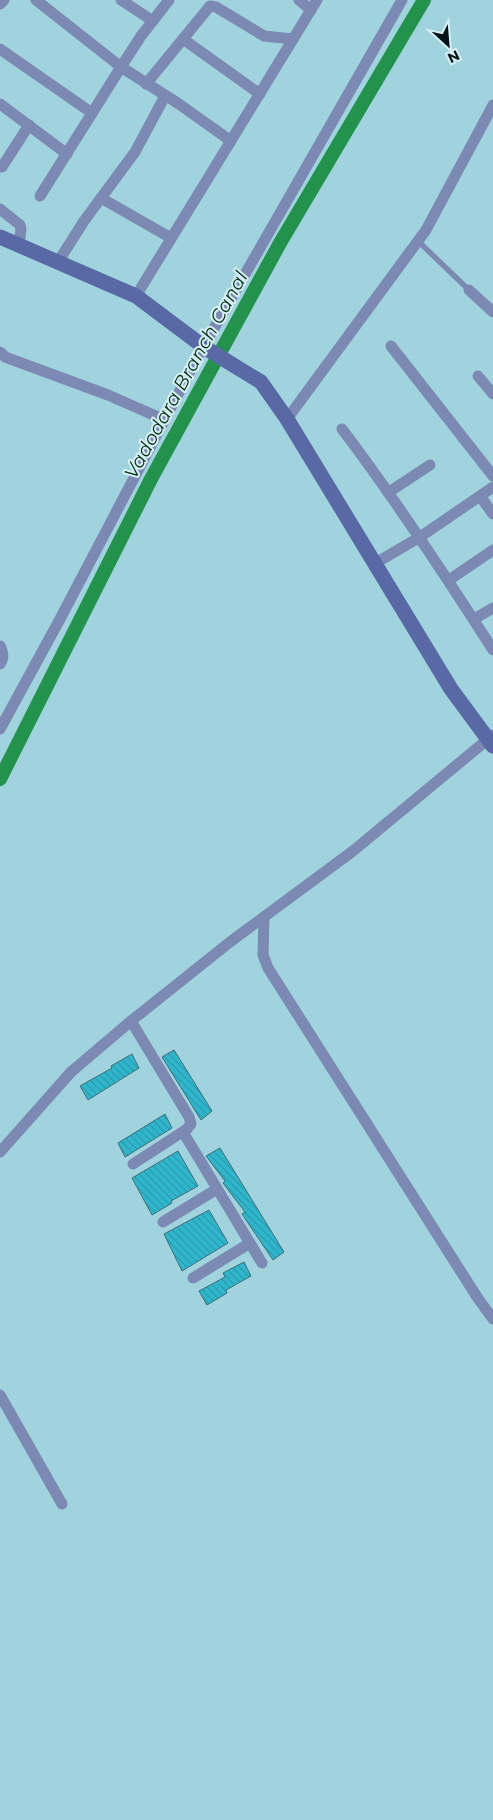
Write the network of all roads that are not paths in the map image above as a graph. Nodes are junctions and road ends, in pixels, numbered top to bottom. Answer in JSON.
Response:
{"nodes":[{"id":1,"x":4,"y":0,"type":"edge"},
{"id":2,"x":36,"y":0,"type":"edge"},
{"id":3,"x":121,"y":0,"type":"edge"},
{"id":4,"x":169,"y":0,"type":"edge"},
{"id":5,"x":299,"y":0,"type":"edge"},
{"id":6,"x":402,"y":0,"type":"edge"},
{"id":7,"x":0,"y":4,"type":"edge"},
{"id":8,"x":314,"y":5,"type":"edge"},
{"id":9,"x":153,"y":21,"type":"junction"},
{"id":10,"x":183,"y":38,"type":"junction"},
{"id":11,"x":293,"y":39,"type":"junction"},
{"id":12,"x":0,"y":49,"type":"edge"},
{"id":13,"x":121,"y":67,"type":"junction"},
{"id":14,"x":146,"y":84,"type":"junction"},
{"id":15,"x":260,"y":94,"type":"junction"},
{"id":16,"x":165,"y":96,"type":"junction"},
{"id":17,"x":0,"y":104,"type":"edge"},
{"id":18,"x":493,"y":105,"type":"edge"},
{"id":19,"x":92,"y":113,"type":"junction"},
{"id":20,"x":29,"y":126,"type":"junction"},
{"id":21,"x":231,"y":141,"type":"junction"},
{"id":22,"x":67,"y":154,"type":"junction"},
{"id":23,"x":2,"y":167,"type":"dead end"},
{"id":24,"x":40,"y":196,"type":"dead end"},
{"id":25,"x":101,"y":198,"type":"junction"},
{"id":26,"x":0,"y":209,"type":"edge"},
{"id":27,"x":0,"y":237,"type":"edge"},
{"id":28,"x":171,"y":238,"type":"junction"},
{"id":29,"x":418,"y":241,"type":"junction"},
{"id":30,"x":19,"y":245,"type":"junction"},
{"id":31,"x":58,"y":262,"type":"junction"},
{"id":32,"x":469,"y":290,"type":"joint"},
{"id":33,"x":136,"y":296,"type":"junction"},
{"id":34,"x":493,"y":312,"type":"edge"},
{"id":35,"x":391,"y":346,"type":"dead end"},
{"id":36,"x":206,"y":349,"type":"junction"},
{"id":37,"x":0,"y":354,"type":"edge"},
{"id":38,"x":478,"y":376,"type":"dead end"},
{"id":39,"x":493,"y":394,"type":"edge"},
{"id":40,"x":287,"y":419,"type":"junction"},
{"id":41,"x":165,"y":420,"type":"junction"},
{"id":42,"x":342,"y":429,"type":"dead end"},
{"id":43,"x":430,"y":465,"type":"dead end"},
{"id":44,"x":493,"y":476,"type":"edge"},
{"id":45,"x":493,"y":487,"type":"edge"},
{"id":46,"x":389,"y":492,"type":"junction"},
{"id":47,"x":480,"y":496,"type":"junction"},
{"id":48,"x":493,"y":514,"type":"edge"},
{"id":49,"x":420,"y":537,"type":"junction"},
{"id":50,"x":493,"y":550,"type":"edge"},
{"id":51,"x":374,"y":564,"type":"junction"},
{"id":52,"x":448,"y":580,"type":"junction"},
{"id":53,"x":493,"y":608,"type":"edge"},
{"id":54,"x":474,"y":620,"type":"junction"},
{"id":55,"x":0,"y":646,"type":"edge"},
{"id":56,"x":493,"y":650,"type":"edge"},
{"id":57,"x":0,"y":664,"type":"edge"},
{"id":58,"x":0,"y":729,"type":"edge"},
{"id":59,"x":491,"y":740,"type":"edge"},
{"id":60,"x":264,"y":917,"type":"junction"},
{"id":61,"x":131,"y":1021,"type":"junction"},
{"id":62,"x":183,"y":1132,"type":"junction"},
{"id":63,"x":0,"y":1152,"type":"edge"},
{"id":64,"x":133,"y":1164,"type":"dead end"},
{"id":65,"x":218,"y":1189,"type":"junction"},
{"id":66,"x":163,"y":1222,"type":"dead end"},
{"id":67,"x":250,"y":1243,"type":"junction"},
{"id":68,"x":262,"y":1263,"type":"dead end"},
{"id":69,"x":193,"y":1278,"type":"dead end"},
{"id":70,"x":493,"y":1319,"type":"edge"},
{"id":71,"x":0,"y":1395,"type":"edge"},
{"id":72,"x":62,"y":1504,"type":"dead end"}],
"edges":[{"from":1,"to":7,"type":"street"},
{"from":2,"to":13,"type":"street"},
{"from":3,"to":9,"type":"street"},
{"from":4,"to":9,"type":"street"},
{"from":5,"to":8,"type":"street"},
{"from":6,"to":36,"type":"street"},
{"from":8,"to":11,"type":"street"},
{"from":9,"to":13,"type":"street"},
{"from":10,"to":11,"type":"street"},
{"from":10,"to":14,"type":"street"},
{"from":10,"to":15,"type":"street"},
{"from":11,"to":15,"type":"street"},
{"from":12,"to":19,"type":"street"},
{"from":13,"to":14,"type":"street"},
{"from":13,"to":19,"type":"street"},
{"from":14,"to":16,"type":"street"},
{"from":15,"to":21,"type":"street"},
{"from":16,"to":21,"type":"street"},
{"from":16,"to":25,"type":"street"},
{"from":17,"to":20,"type":"street"},
{"from":18,"to":29,"type":"street"},
{"from":19,"to":22,"type":"street"},
{"from":20,"to":22,"type":"street"},
{"from":20,"to":23,"type":"street"},
{"from":21,"to":28,"type":"street"},
{"from":22,"to":24,"type":"street"},
{"from":25,"to":28,"type":"street"},
{"from":25,"to":31,"type":"street"},
{"from":26,"to":30,"type":"street"},
{"from":27,"to":30,"type":"street"},
{"from":28,"to":33,"type":"street"},
{"from":29,"to":32,"type":"lane"},
{"from":29,"to":40,"type":"street"},
{"from":30,"to":31,"type":"street"},
{"from":31,"to":33,"type":"street"},
{"from":32,"to":34,"type":"street"},
{"from":33,"to":36,"type":"street"},
{"from":35,"to":44,"type":"street"},
{"from":36,"to":40,"type":"street"},
{"from":36,"to":41,"type":"street"},
{"from":37,"to":41,"type":"street"},
{"from":38,"to":39,"type":"street"},
{"from":40,"to":51,"type":"street"},
{"from":41,"to":58,"type":"street"},
{"from":42,"to":46,"type":"street"},
{"from":43,"to":46,"type":"street"},
{"from":45,"to":47,"type":"street"},
{"from":46,"to":49,"type":"street"},
{"from":47,"to":48,"type":"street"},
{"from":47,"to":49,"type":"street"},
{"from":49,"to":51,"type":"street"},
{"from":49,"to":52,"type":"street"},
{"from":50,"to":52,"type":"street"},
{"from":51,"to":59,"type":"street"},
{"from":52,"to":54,"type":"street"},
{"from":53,"to":54,"type":"street"},
{"from":54,"to":56,"type":"street"},
{"from":55,"to":57,"type":"street"},
{"from":59,"to":60,"type":"street"},
{"from":60,"to":61,"type":"street"},
{"from":60,"to":70,"type":"street"},
{"from":61,"to":62,"type":"street"},
{"from":61,"to":63,"type":"street"},
{"from":62,"to":64,"type":"street"},
{"from":62,"to":65,"type":"street"},
{"from":65,"to":66,"type":"street"},
{"from":65,"to":67,"type":"street"},
{"from":67,"to":68,"type":"street"},
{"from":67,"to":69,"type":"street"},
{"from":71,"to":72,"type":"street"}]}
